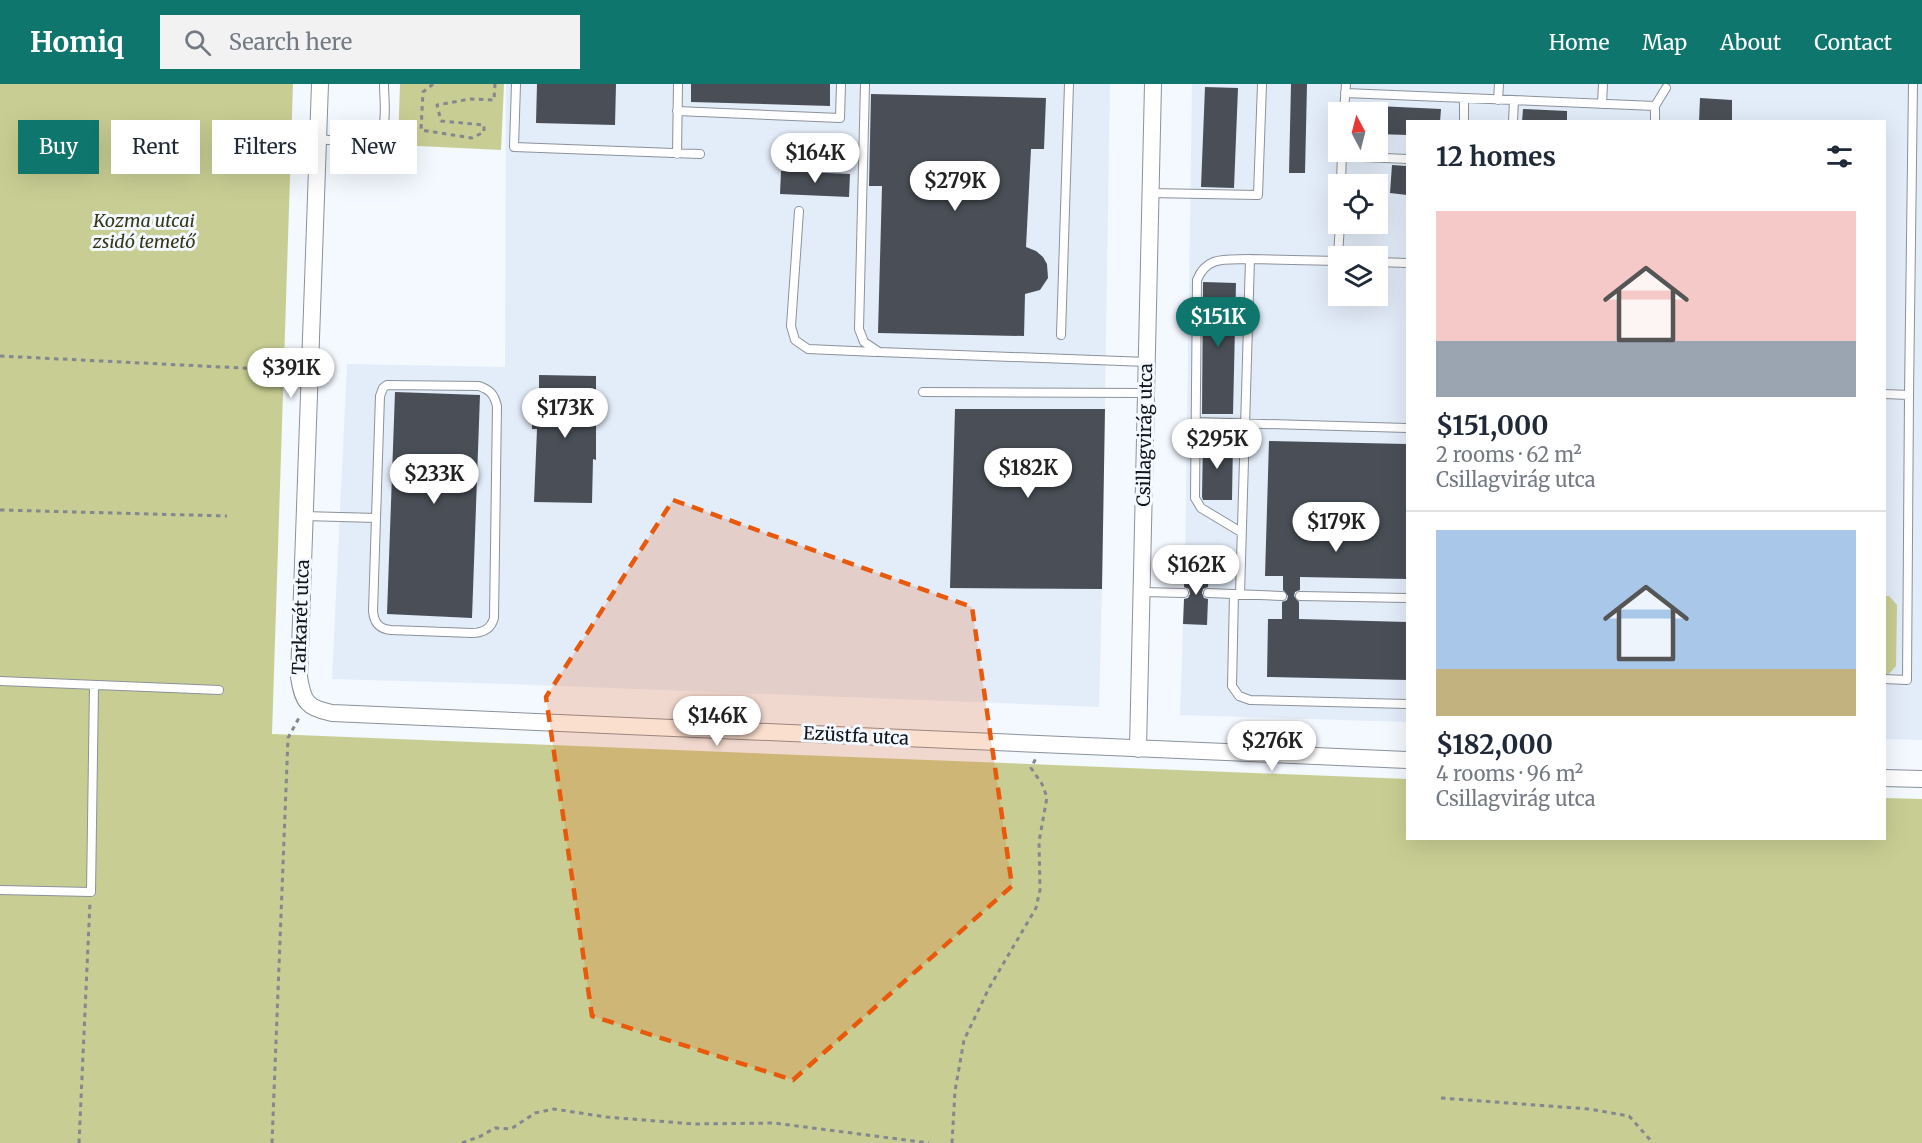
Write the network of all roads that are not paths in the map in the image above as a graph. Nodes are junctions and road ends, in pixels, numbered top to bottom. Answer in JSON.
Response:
{"nodes":[{"id":1,"x":320,"y":84,"type":"edge"},
{"id":2,"x":384,"y":84,"type":"edge"},
{"id":3,"x":516,"y":84,"type":"edge"},
{"id":4,"x":678,"y":84,"type":"edge"},
{"id":5,"x":841,"y":84,"type":"edge"},
{"id":6,"x":865,"y":84,"type":"edge"},
{"id":7,"x":1070,"y":84,"type":"edge"},
{"id":8,"x":1153,"y":84,"type":"edge"},
{"id":9,"x":1262,"y":84,"type":"edge"},
{"id":10,"x":1399,"y":84,"type":"edge"},
{"id":11,"x":1499,"y":84,"type":"edge"},
{"id":12,"x":1603,"y":84,"type":"edge"},
{"id":13,"x":1913,"y":84,"type":"edge"},
{"id":14,"x":1345,"y":88,"type":"edge"},
{"id":15,"x":1666,"y":88,"type":"dead end"},
{"id":16,"x":1398,"y":95,"type":"junction"},
{"id":17,"x":1464,"y":99,"type":"junction"},
{"id":18,"x":1498,"y":100,"type":"junction"},
{"id":19,"x":1514,"y":100,"type":"junction"},
{"id":20,"x":1602,"y":104,"type":"junction"},
{"id":21,"x":1655,"y":106,"type":"junction"},
{"id":22,"x":677,"y":111,"type":"junction"},
{"id":23,"x":1464,"y":120,"type":"edge"},
{"id":24,"x":1513,"y":120,"type":"edge"},
{"id":25,"x":1655,"y":120,"type":"edge"},
{"id":26,"x":318,"y":139,"type":"joint"},
{"id":27,"x":677,"y":154,"type":"junction"},
{"id":28,"x":700,"y":154,"type":"dead end"},
{"id":29,"x":1388,"y":158,"type":"edge"},
{"id":30,"x":1406,"y":159,"type":"edge"},
{"id":31,"x":317,"y":174,"type":"edge"},
{"id":32,"x":1150,"y":193,"type":"junction"},
{"id":33,"x":799,"y":211,"type":"dead end"},
{"id":34,"x":1250,"y":259,"type":"junction"},
{"id":35,"x":1328,"y":259,"type":"edge"},
{"id":36,"x":1388,"y":262,"type":"edge"},
{"id":37,"x":1406,"y":263,"type":"edge"},
{"id":38,"x":1061,"y":335,"type":"dead end"},
{"id":39,"x":879,"y":352,"type":"junction"},
{"id":40,"x":1147,"y":362,"type":"junction"},
{"id":41,"x":923,"y":392,"type":"dead end"},
{"id":42,"x":1146,"y":393,"type":"junction"},
{"id":43,"x":1886,"y":394,"type":"edge"},
{"id":44,"x":1908,"y":394,"type":"junction"},
{"id":45,"x":1195,"y":422,"type":"junction"},
{"id":46,"x":1245,"y":424,"type":"junction"},
{"id":47,"x":1406,"y":428,"type":"edge"},
{"id":48,"x":304,"y":516,"type":"junction"},
{"id":49,"x":376,"y":518,"type":"junction"},
{"id":50,"x":1241,"y":532,"type":"junction"},
{"id":51,"x":1142,"y":592,"type":"junction"},
{"id":52,"x":1184,"y":593,"type":"dead end"},
{"id":53,"x":1208,"y":594,"type":"dead end"},
{"id":54,"x":1237,"y":594,"type":"junction"},
{"id":55,"x":1282,"y":596,"type":"dead end"},
{"id":56,"x":1300,"y":596,"type":"dead end"},
{"id":57,"x":1406,"y":598,"type":"edge"},
{"id":58,"x":1886,"y":679,"type":"edge"},
{"id":59,"x":0,"y":681,"type":"edge"},
{"id":60,"x":94,"y":686,"type":"junction"},
{"id":61,"x":219,"y":690,"type":"dead end"},
{"id":62,"x":307,"y":704,"type":"joint"},
{"id":63,"x":1406,"y":704,"type":"edge"},
{"id":64,"x":1138,"y":749,"type":"junction"},
{"id":65,"x":1406,"y":760,"type":"edge"},
{"id":66,"x":1886,"y":778,"type":"edge"},
{"id":67,"x":1922,"y":780,"type":"edge"},
{"id":68,"x":0,"y":890,"type":"edge"}],
"edges":[{"from":1,"to":26,"type":"street","name":"Tarkarét utca"},
{"from":2,"to":26,"type":"lane"},
{"from":3,"to":27,"type":"lane"},
{"from":4,"to":22,"type":"lane"},
{"from":5,"to":22,"type":"lane"},
{"from":6,"to":39,"type":"lane"},
{"from":7,"to":38,"type":"lane"},
{"from":8,"to":32,"type":"street","name":"Csillagvirág utca"},
{"from":9,"to":32,"type":"lane"},
{"from":10,"to":16,"type":"lane"},
{"from":11,"to":18,"type":"lane"},
{"from":12,"to":20,"type":"lane"},
{"from":13,"to":44,"type":"lane"},
{"from":14,"to":16,"type":"lane"},
{"from":15,"to":21,"type":"lane"},
{"from":16,"to":17,"type":"lane"},
{"from":17,"to":18,"type":"lane"},
{"from":17,"to":23,"type":"lane"},
{"from":18,"to":19,"type":"lane"},
{"from":19,"to":20,"type":"lane"},
{"from":19,"to":24,"type":"lane"},
{"from":20,"to":21,"type":"lane"},
{"from":21,"to":25,"type":"lane"},
{"from":22,"to":27,"type":"lane"},
{"from":27,"to":28,"type":"lane"},
{"from":29,"to":30,"type":"lane"},
{"from":31,"to":48,"type":"street","name":"Tarkarét utca"},
{"from":32,"to":40,"type":"street","name":"Csillagvirág utca"},
{"from":33,"to":39,"type":"lane"},
{"from":34,"to":35,"type":"lane"},
{"from":34,"to":45,"type":"lane"},
{"from":34,"to":46,"type":"lane"},
{"from":36,"to":37,"type":"lane"},
{"from":39,"to":40,"type":"lane"},
{"from":40,"to":42,"type":"street","name":"Csillagvirág utca"},
{"from":41,"to":42,"type":"lane"},
{"from":42,"to":51,"type":"street","name":"Csillagvirág utca"},
{"from":43,"to":44,"type":"lane"},
{"from":44,"to":58,"type":"lane"},
{"from":45,"to":46,"type":"lane"},
{"from":45,"to":50,"type":"lane"},
{"from":46,"to":47,"type":"lane"},
{"from":46,"to":50,"type":"lane"},
{"from":48,"to":49,"type":"lane"},
{"from":48,"to":62,"type":"street","name":"Tarkarét utca"},
{"from":49,"to":49,"type":"lane"},
{"from":50,"to":54,"type":"lane"},
{"from":51,"to":52,"type":"lane"},
{"from":51,"to":64,"type":"street","name":"Csillagvirág utca"},
{"from":53,"to":54,"type":"lane"},
{"from":54,"to":55,"type":"lane"},
{"from":54,"to":63,"type":"lane"},
{"from":56,"to":57,"type":"lane"},
{"from":59,"to":60,"type":"lane"},
{"from":60,"to":61,"type":"lane"},
{"from":60,"to":68,"type":"lane"},
{"from":62,"to":64,"type":"street","name":"Ezüstfa utca"},
{"from":64,"to":65,"type":"street","name":"Ezüstfa utca"},
{"from":66,"to":67,"type":"street"}]}
